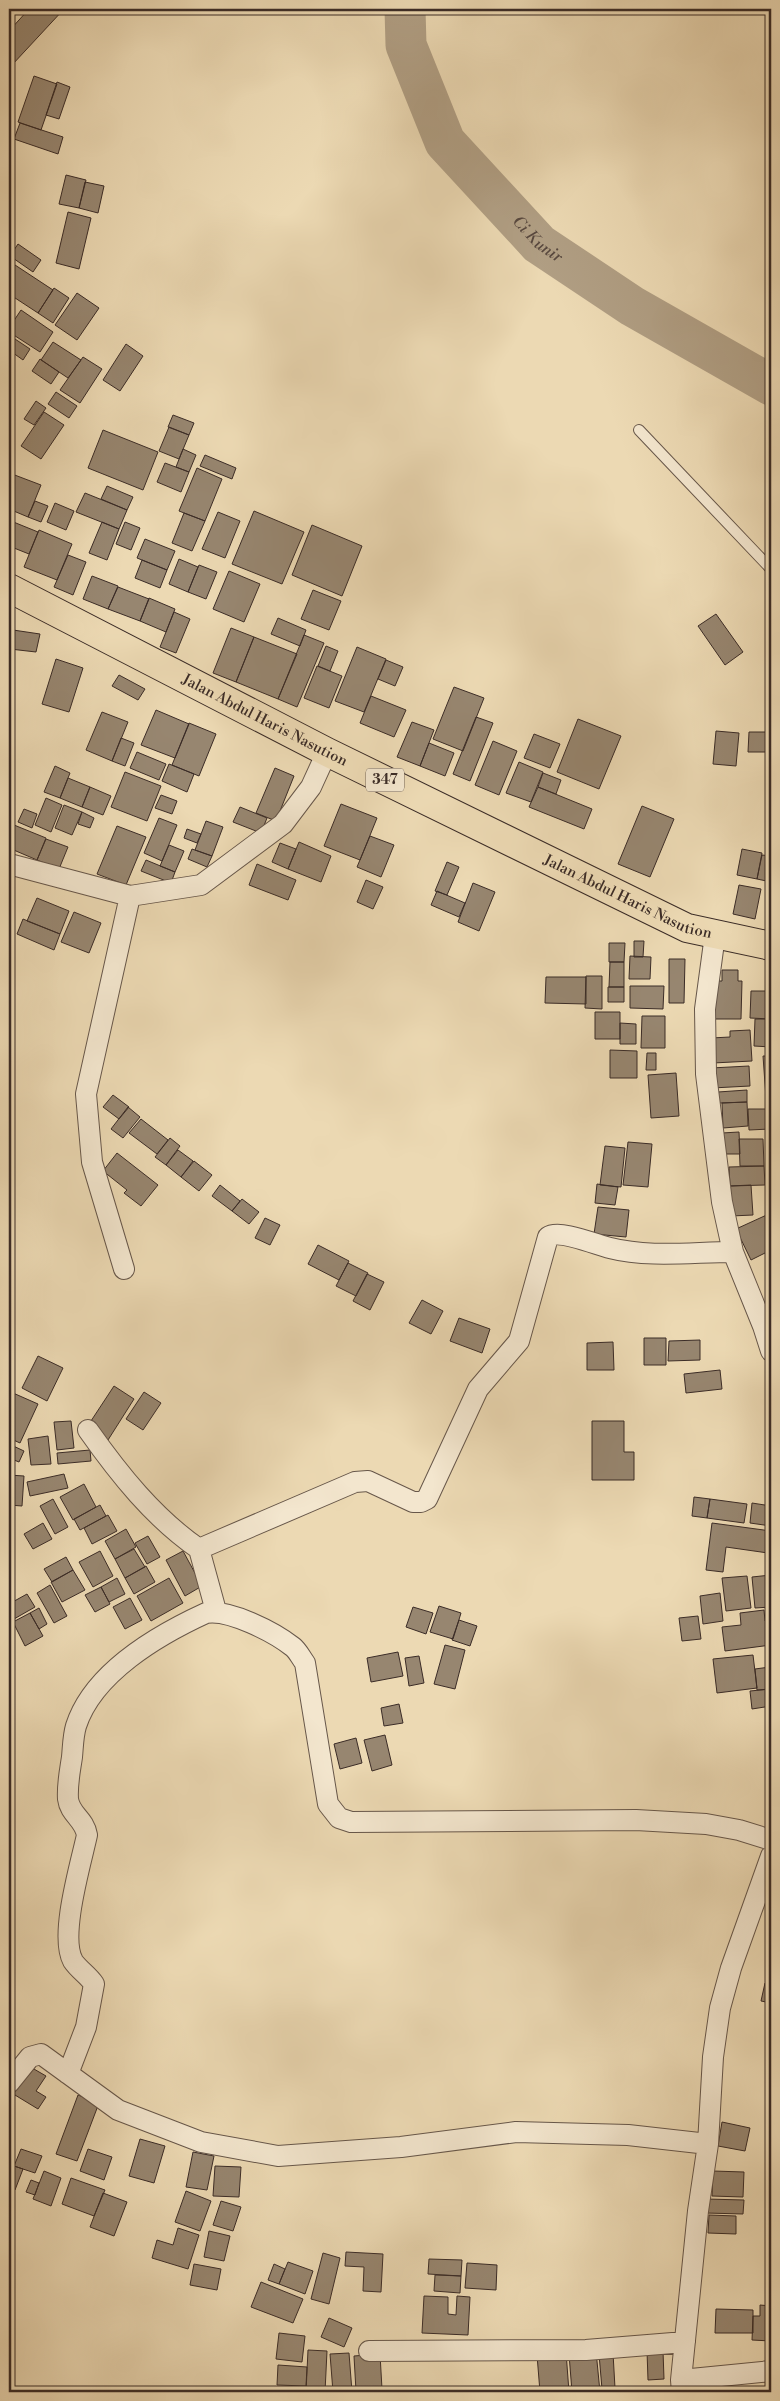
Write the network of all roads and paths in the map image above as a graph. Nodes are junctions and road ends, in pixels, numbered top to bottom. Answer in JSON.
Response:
{"nodes":[{"id":1,"x":639,"y":430,"type":"dead end"},
{"id":2,"x":771,"y":569,"type":"edge"},
{"id":3,"x":9,"y":588,"type":"edge"},
{"id":4,"x":327,"y":752,"type":"junction"},
{"id":5,"x":9,"y":864,"type":"edge"},
{"id":6,"x":130,"y":896,"type":"junction"},
{"id":7,"x":715,"y":935,"type":"junction"},
{"id":8,"x":771,"y":946,"type":"edge"},
{"id":9,"x":733,"y":1252,"type":"junction"},
{"id":10,"x":124,"y":1269,"type":"dead end"},
{"id":11,"x":767,"y":1325,"type":"edge"},
{"id":12,"x":771,"y":1351,"type":"edge"},
{"id":13,"x":88,"y":1430,"type":"dead end"},
{"id":14,"x":199,"y":1549,"type":"junction"},
{"id":15,"x":216,"y":1611,"type":"junction"},
{"id":16,"x":771,"y":1840,"type":"edge"},
{"id":17,"x":771,"y":1856,"type":"edge"},
{"id":18,"x":68,"y":2074,"type":"junction"},
{"id":19,"x":9,"y":2083,"type":"edge"},
{"id":20,"x":708,"y":2144,"type":"junction"},
{"id":21,"x":686,"y":2342,"type":"junction"},
{"id":22,"x":369,"y":2350,"type":"dead end"},
{"id":23,"x":771,"y":2371,"type":"edge"},
{"id":24,"x":682,"y":2386,"type":"edge"}],
"edges":[{"from":1,"to":2,"type":"lane"},
{"from":3,"to":4,"type":"main road","name":"Jalan Abdul Haris Nasution","number":"347"},
{"from":4,"to":6,"type":"street"},
{"from":4,"to":7,"type":"main road","name":"Jalan Abdul Haris Nasution","number":"347"},
{"from":5,"to":6,"type":"street"},
{"from":6,"to":10,"type":"street"},
{"from":7,"to":8,"type":"main road","name":"Jalan Abdul Haris Nasution","number":"347"},
{"from":7,"to":9,"type":"street"},
{"from":9,"to":11,"type":"street"},
{"from":9,"to":14,"type":"street"},
{"from":11,"to":12,"type":"street"},
{"from":13,"to":14,"type":"street"},
{"from":14,"to":15,"type":"street"},
{"from":15,"to":16,"type":"street"},
{"from":15,"to":18,"type":"street"},
{"from":17,"to":20,"type":"street"},
{"from":18,"to":19,"type":"street"},
{"from":18,"to":20,"type":"street"},
{"from":20,"to":21,"type":"street"},
{"from":21,"to":22,"type":"street"},
{"from":21,"to":24,"type":"street"},
{"from":23,"to":24,"type":"street"}]}
